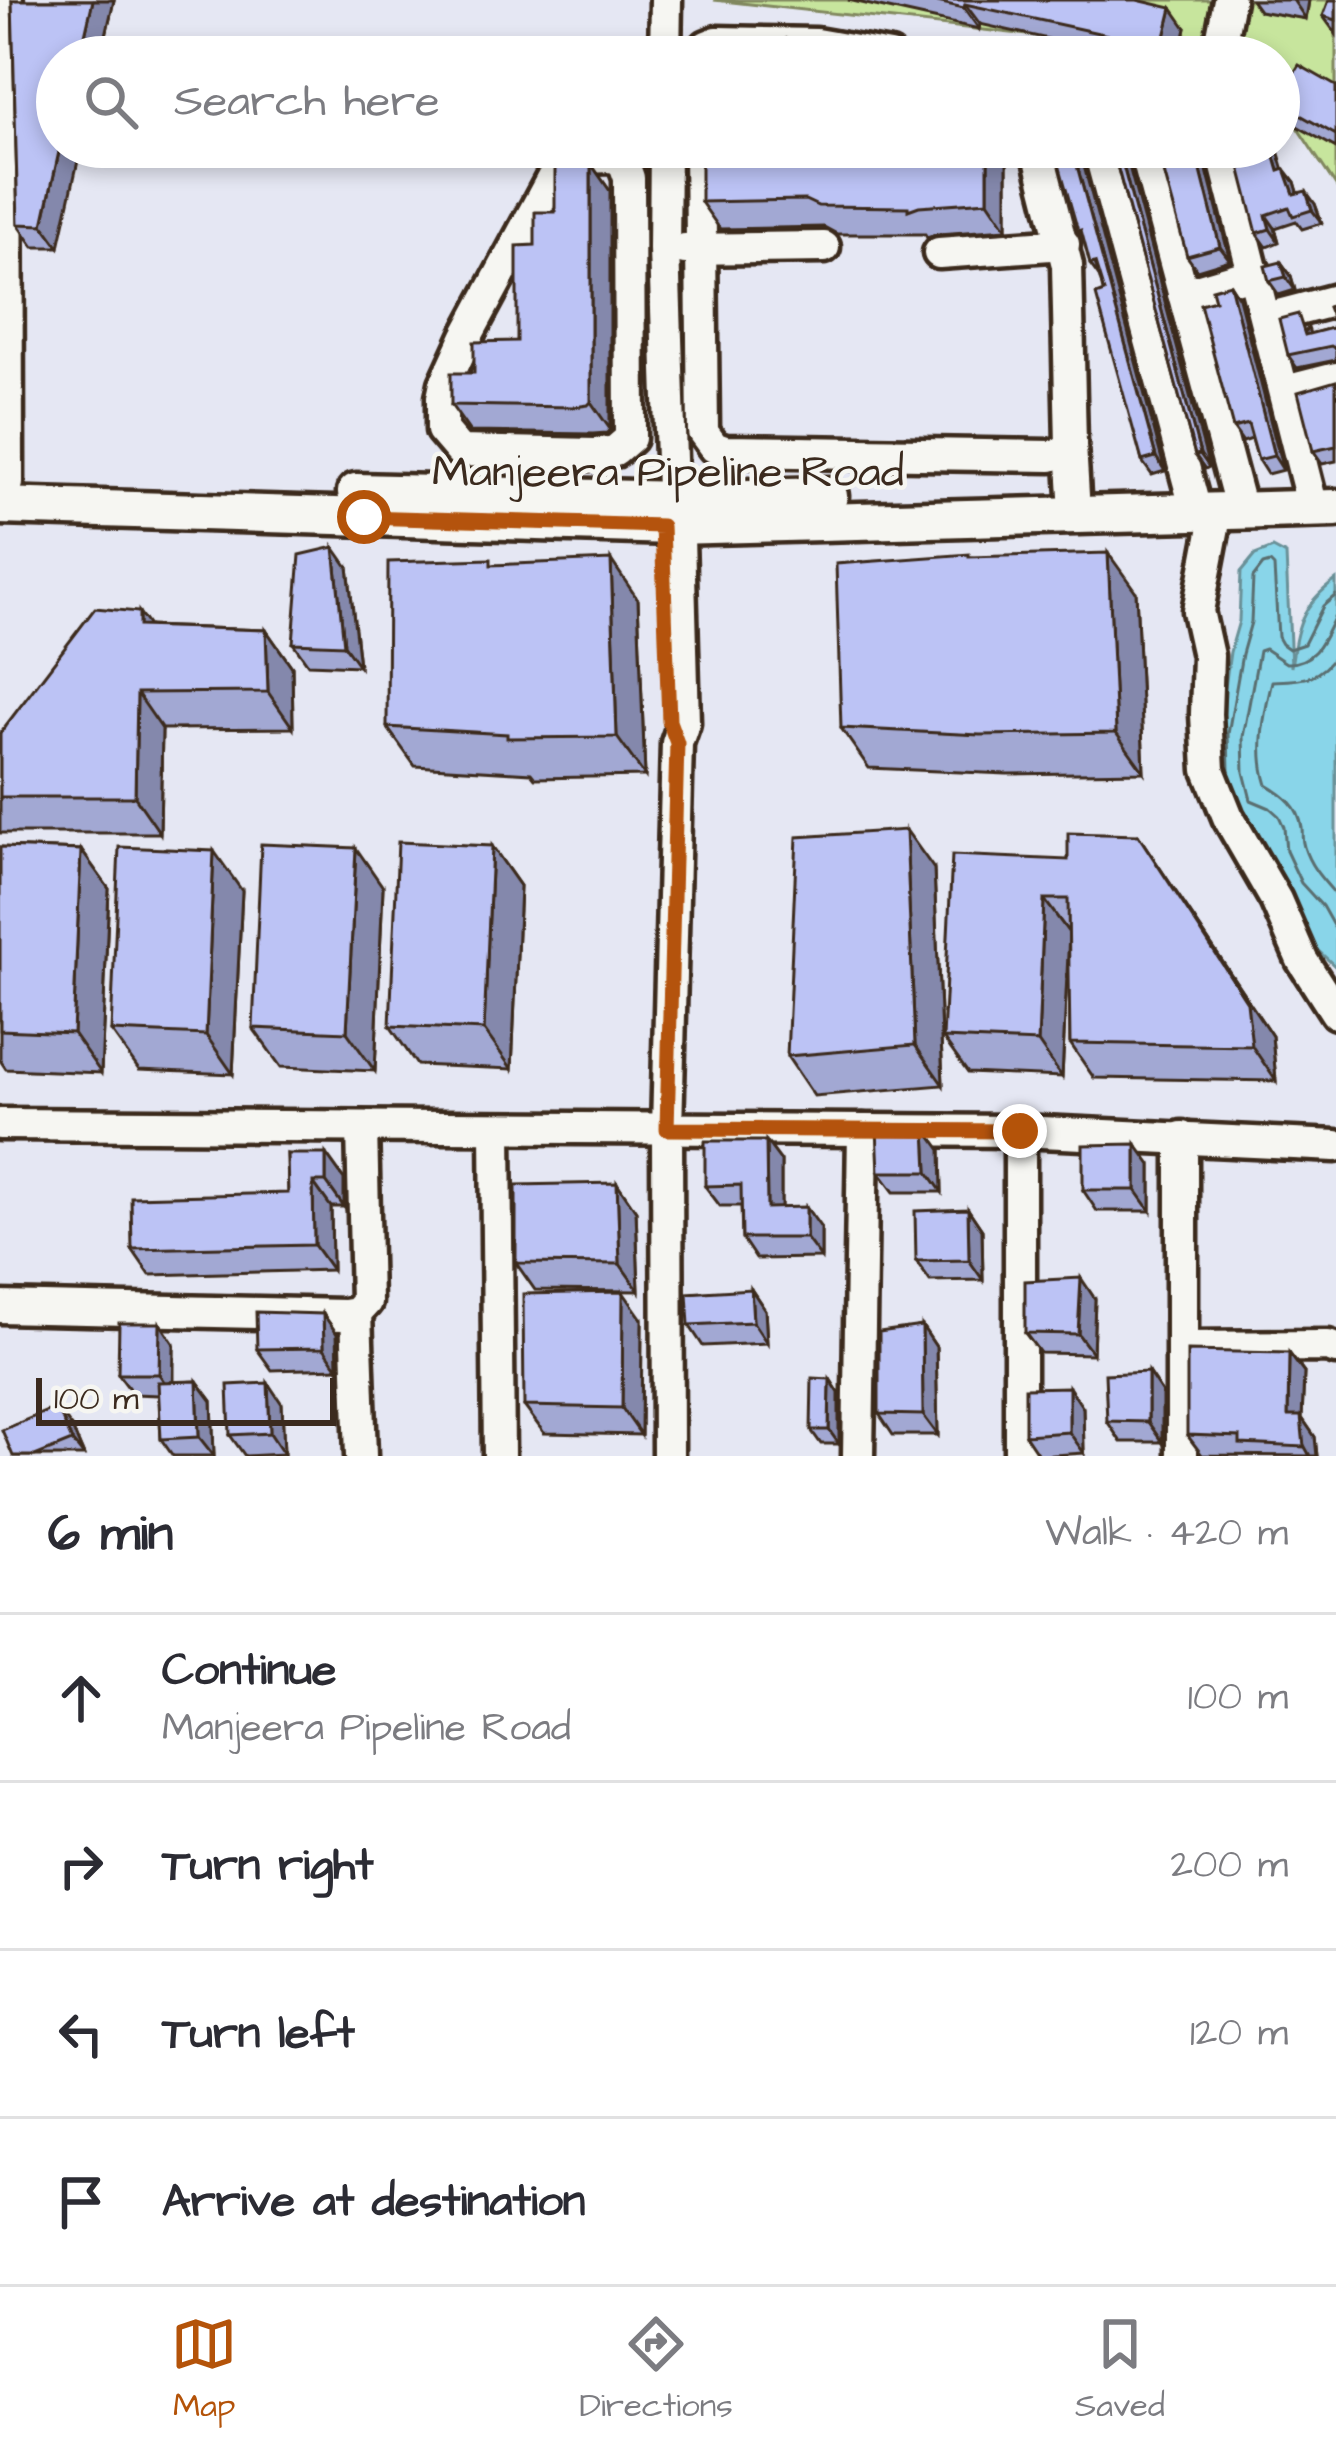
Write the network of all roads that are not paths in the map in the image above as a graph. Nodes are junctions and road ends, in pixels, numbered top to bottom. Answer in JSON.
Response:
{"nodes":[{"id":1,"x":7,"y":0,"type":"edge"},
{"id":2,"x":666,"y":0,"type":"edge"},
{"id":3,"x":1228,"y":0,"type":"edge"},
{"id":4,"x":665,"y":36,"type":"edge"},
{"id":5,"x":1222,"y":36,"type":"edge"},
{"id":6,"x":3,"y":83,"type":"edge"},
{"id":7,"x":560,"y":168,"type":"edge"},
{"id":8,"x":625,"y":168,"type":"edge"},
{"id":9,"x":664,"y":168,"type":"edge"},
{"id":10,"x":700,"y":168,"type":"edge"},
{"id":11,"x":1043,"y":168,"type":"edge"},
{"id":12,"x":1105,"y":168,"type":"edge"},
{"id":13,"x":1150,"y":168,"type":"edge"},
{"id":14,"x":1227,"y":168,"type":"edge"},
{"id":15,"x":1064,"y":244,"type":"junction"},
{"id":16,"x":824,"y":247,"type":"dead end"},
{"id":17,"x":631,"y":248,"type":"junction"},
{"id":18,"x":664,"y":249,"type":"junction"},
{"id":19,"x":702,"y":249,"type":"junction"},
{"id":20,"x":939,"y":253,"type":"dead end"},
{"id":21,"x":1255,"y":273,"type":"junction"},
{"id":22,"x":1184,"y":294,"type":"junction"},
{"id":23,"x":1336,"y":300,"type":"edge"},
{"id":24,"x":1267,"y":318,"type":"junction"},
{"id":25,"x":1336,"y":378,"type":"edge"},
{"id":26,"x":1285,"y":391,"type":"junction"},
{"id":27,"x":1070,"y":445,"type":"junction"},
{"id":28,"x":3,"y":490,"type":"edge"},
{"id":29,"x":1074,"y":496,"type":"junction"},
{"id":30,"x":1215,"y":501,"type":"junction"},
{"id":31,"x":1324,"y":501,"type":"edge"},
{"id":32,"x":671,"y":508,"type":"junction"},
{"id":33,"x":964,"y":508,"type":"junction"},
{"id":34,"x":1336,"y":1013,"type":"edge"},
{"id":35,"x":0,"y":1124,"type":"edge"},
{"id":36,"x":362,"y":1127,"type":"junction"},
{"id":37,"x":496,"y":1128,"type":"junction"},
{"id":38,"x":667,"y":1129,"type":"junction"},
{"id":39,"x":863,"y":1130,"type":"junction"},
{"id":40,"x":1020,"y":1131,"type":"junction"},
{"id":41,"x":1182,"y":1137,"type":"junction"},
{"id":42,"x":1331,"y":1140,"type":"edge"},
{"id":43,"x":0,"y":1306,"type":"edge"},
{"id":44,"x":356,"y":1313,"type":"junction"},
{"id":45,"x":1184,"y":1347,"type":"junction"},
{"id":46,"x":1336,"y":1349,"type":"edge"},
{"id":47,"x":362,"y":1456,"type":"edge"},
{"id":48,"x":499,"y":1456,"type":"edge"},
{"id":49,"x":668,"y":1456,"type":"edge"},
{"id":50,"x":858,"y":1456,"type":"edge"},
{"id":51,"x":1020,"y":1456,"type":"edge"},
{"id":52,"x":1182,"y":1456,"type":"edge"}],
"edges":[{"from":1,"to":6,"type":"street"},
{"from":2,"to":4,"type":"street"},
{"from":3,"to":5,"type":"street"},
{"from":6,"to":28,"type":"street"},
{"from":7,"to":17,"type":"street"},
{"from":8,"to":17,"type":"street"},
{"from":9,"to":18,"type":"street"},
{"from":10,"to":19,"type":"street"},
{"from":11,"to":15,"type":"street"},
{"from":12,"to":30,"type":"street"},
{"from":13,"to":22,"type":"street"},
{"from":14,"to":21,"type":"street"},
{"from":15,"to":20,"type":"street"},
{"from":15,"to":27,"type":"street"},
{"from":16,"to":19,"type":"street"},
{"from":17,"to":18,"type":"street"},
{"from":18,"to":19,"type":"street"},
{"from":18,"to":32,"type":"street"},
{"from":19,"to":27,"type":"street"},
{"from":21,"to":22,"type":"street"},
{"from":21,"to":24,"type":"street"},
{"from":22,"to":30,"type":"street"},
{"from":23,"to":24,"type":"street"},
{"from":24,"to":26,"type":"street"},
{"from":25,"to":26,"type":"street"},
{"from":26,"to":31,"type":"street"},
{"from":27,"to":29,"type":"street"},
{"from":28,"to":32,"type":"main road","name":"Manjeera Pipeline Road"},
{"from":29,"to":30,"type":"main road","name":"Manjeera Pipeline Road"},
{"from":29,"to":33,"type":"main road","name":"Manjeera Pipeline Road"},
{"from":30,"to":31,"type":"main road","name":"Manjeera Pipeline Road"},
{"from":30,"to":33,"type":"main road","name":"Manjeera Pipeline Road"},
{"from":30,"to":34,"type":"street"},
{"from":32,"to":33,"type":"main road","name":"Manjeera Pipeline Road"},
{"from":32,"to":38,"type":"street"},
{"from":35,"to":36,"type":"street"},
{"from":36,"to":37,"type":"street"},
{"from":36,"to":44,"type":"street"},
{"from":37,"to":38,"type":"street"},
{"from":37,"to":48,"type":"street"},
{"from":38,"to":39,"type":"street"},
{"from":38,"to":49,"type":"street"},
{"from":39,"to":40,"type":"street"},
{"from":39,"to":50,"type":"street"},
{"from":40,"to":41,"type":"street"},
{"from":40,"to":51,"type":"street"},
{"from":41,"to":42,"type":"street"},
{"from":41,"to":45,"type":"street"},
{"from":43,"to":44,"type":"street"},
{"from":44,"to":47,"type":"street"},
{"from":45,"to":46,"type":"street"},
{"from":45,"to":52,"type":"street"}]}
